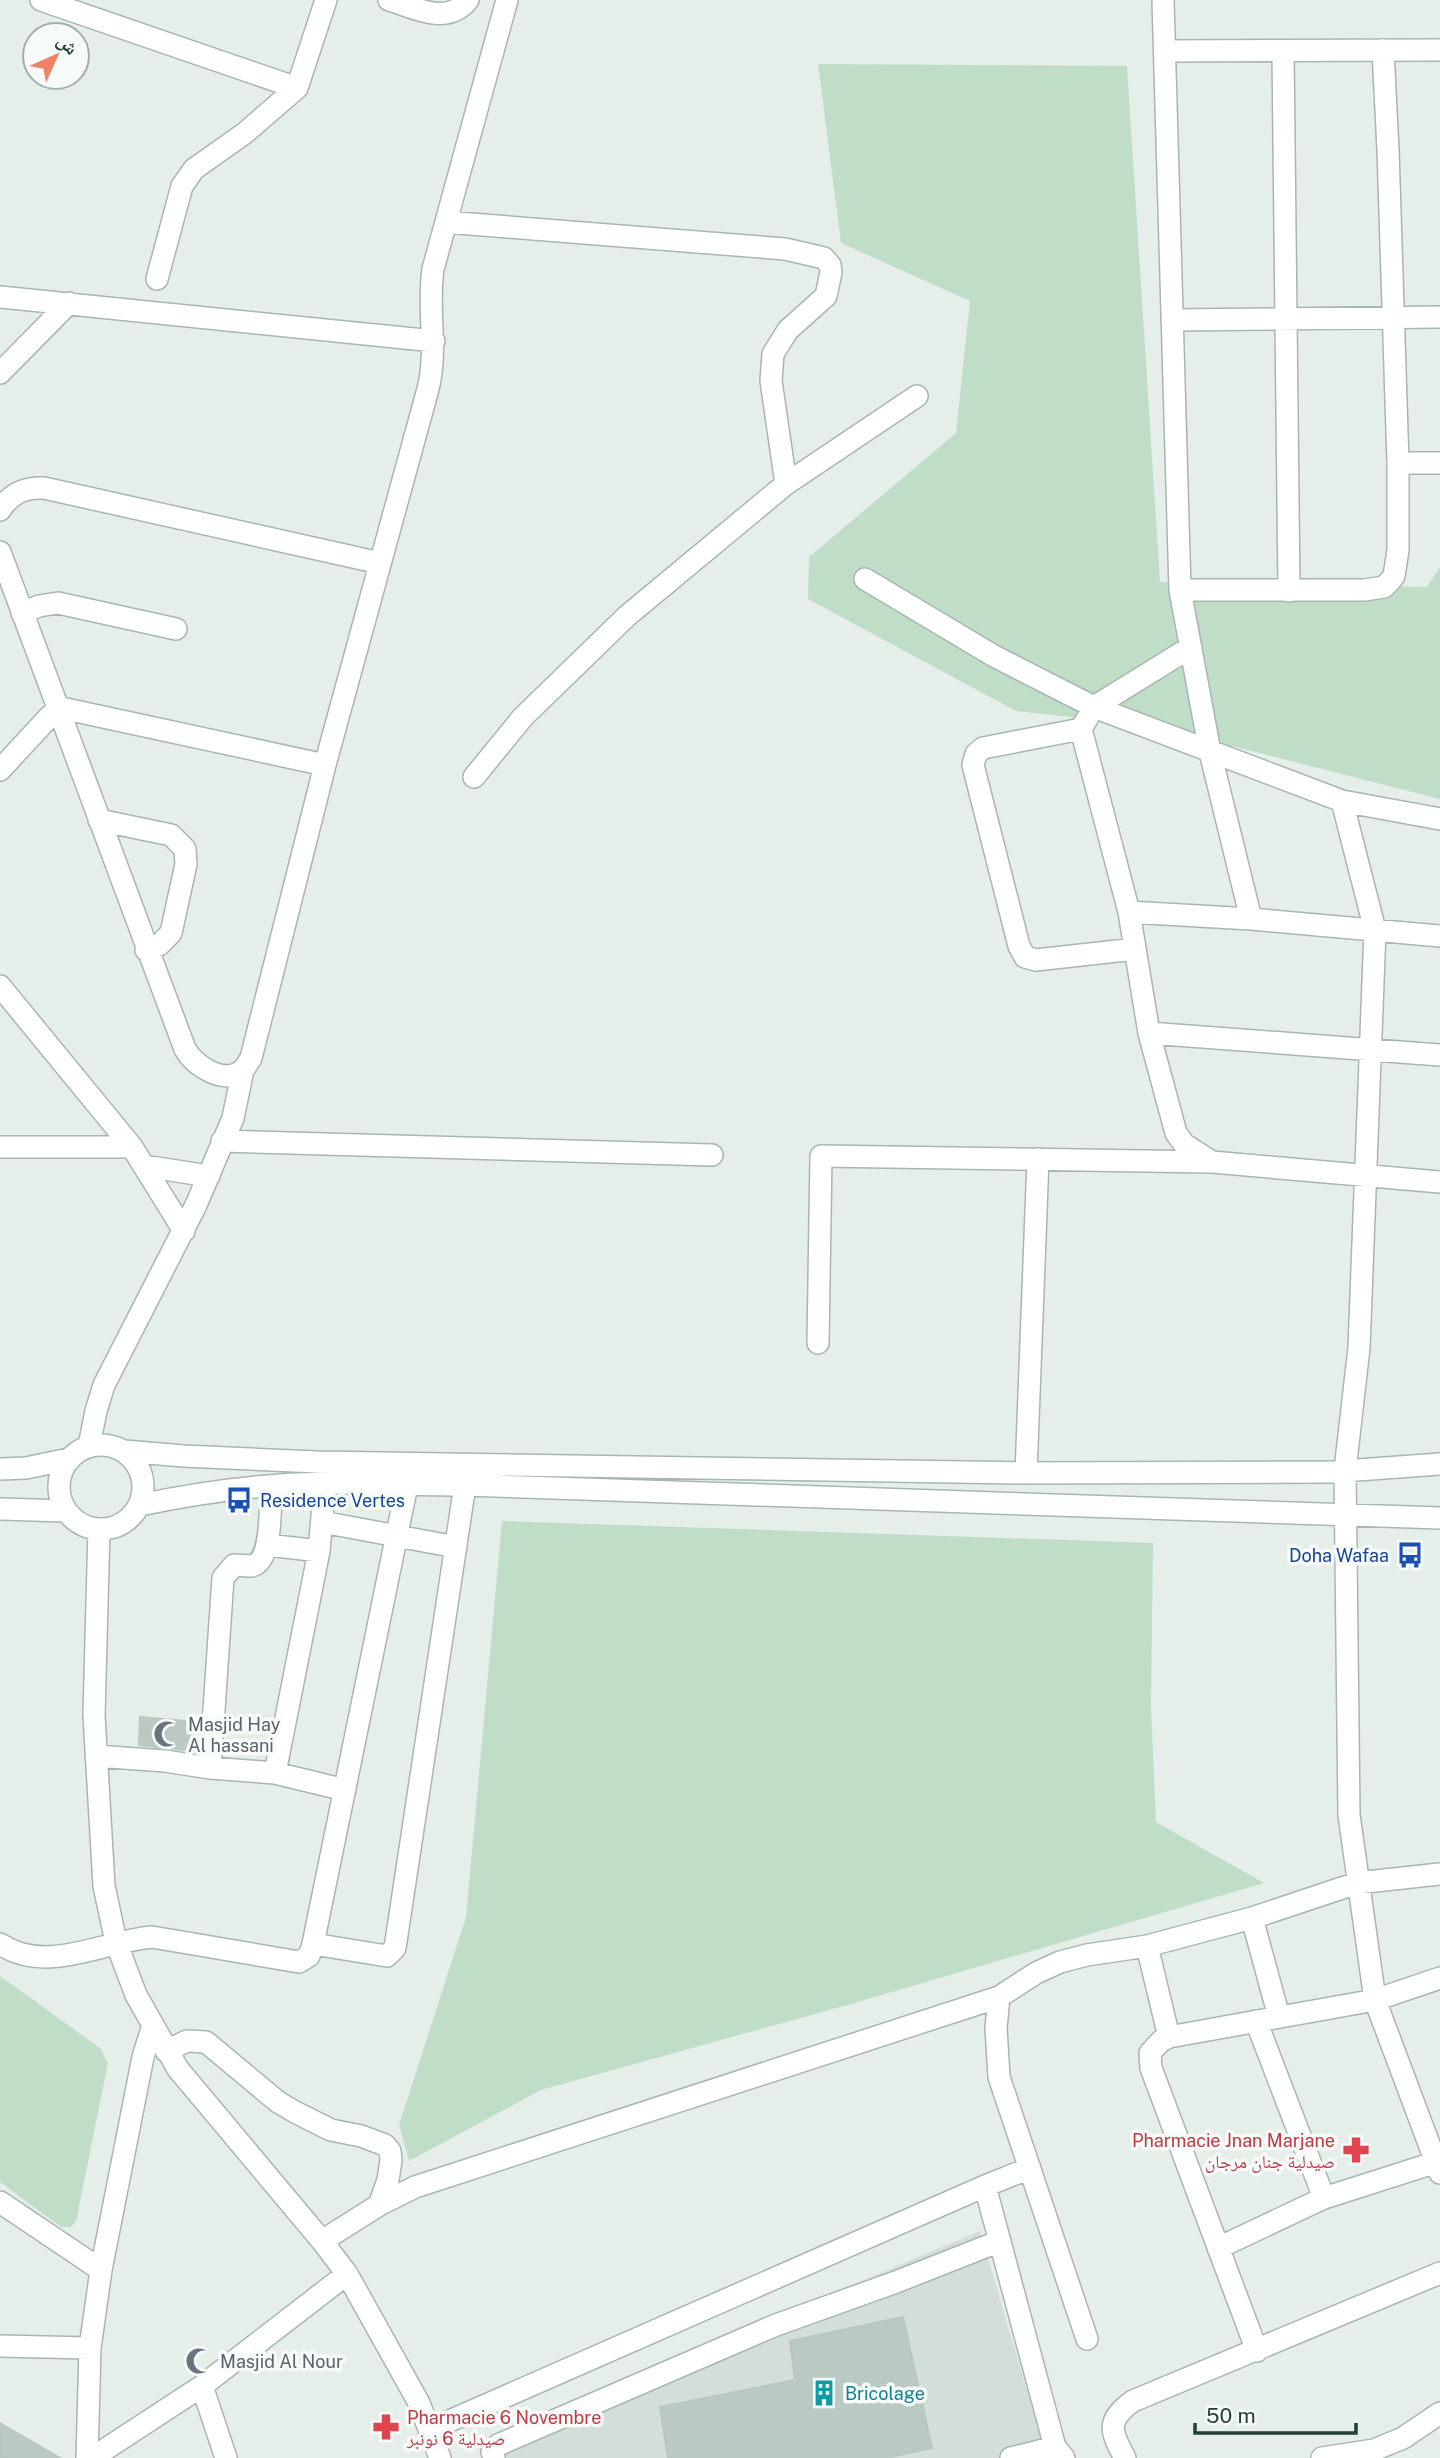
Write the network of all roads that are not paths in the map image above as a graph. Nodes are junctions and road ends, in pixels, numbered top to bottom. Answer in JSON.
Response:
{"nodes":[{"id":1,"x":41,"y":0,"type":"edge"},
{"id":2,"x":326,"y":0,"type":"edge"},
{"id":3,"x":389,"y":0,"type":"edge"},
{"id":4,"x":468,"y":0,"type":"edge"},
{"id":5,"x":507,"y":0,"type":"edge"},
{"id":6,"x":1163,"y":0,"type":"edge"},
{"id":7,"x":1383,"y":50,"type":"junction"},
{"id":8,"x":1440,"y":50,"type":"edge"},
{"id":9,"x":1166,"y":51,"type":"junction"},
{"id":10,"x":1283,"y":51,"type":"junction"},
{"id":11,"x":297,"y":88,"type":"junction"},
{"id":12,"x":446,"y":222,"type":"junction"},
{"id":13,"x":158,"y":279,"type":"dead end"},
{"id":14,"x":0,"y":297,"type":"edge"},
{"id":15,"x":69,"y":303,"type":"junction"},
{"id":16,"x":1392,"y":317,"type":"junction"},
{"id":17,"x":1440,"y":317,"type":"edge"},
{"id":18,"x":1286,"y":319,"type":"junction"},
{"id":19,"x":1172,"y":320,"type":"junction"},
{"id":20,"x":434,"y":341,"type":"junction"},
{"id":21,"x":0,"y":373,"type":"edge"},
{"id":22,"x":917,"y":396,"type":"dead end"},
{"id":23,"x":1398,"y":463,"type":"junction"},
{"id":24,"x":1440,"y":463,"type":"edge"},
{"id":25,"x":786,"y":484,"type":"junction"},
{"id":26,"x":0,"y":510,"type":"edge"},
{"id":27,"x":0,"y":552,"type":"edge"},
{"id":28,"x":380,"y":563,"type":"junction"},
{"id":29,"x":865,"y":579,"type":"dead end"},
{"id":30,"x":1180,"y":590,"type":"junction"},
{"id":31,"x":1289,"y":591,"type":"junction"},
{"id":32,"x":22,"y":613,"type":"junction"},
{"id":33,"x":176,"y":629,"type":"dead end"},
{"id":34,"x":1191,"y":648,"type":"junction"},
{"id":35,"x":1094,"y":707,"type":"junction"},
{"id":36,"x":60,"y":710,"type":"junction"},
{"id":37,"x":1081,"y":729,"type":"junction"},
{"id":38,"x":1210,"y":752,"type":"junction"},
{"id":39,"x":325,"y":765,"type":"junction"},
{"id":40,"x":1,"y":768,"type":"edge"},
{"id":41,"x":474,"y":778,"type":"dead end"},
{"id":42,"x":1342,"y":801,"type":"junction"},
{"id":43,"x":1440,"y":819,"type":"edge"},
{"id":44,"x":99,"y":820,"type":"junction"},
{"id":45,"x":1129,"y":912,"type":"junction"},
{"id":46,"x":1251,"y":919,"type":"junction"},
{"id":47,"x":1375,"y":930,"type":"junction"},
{"id":48,"x":1440,"y":936,"type":"edge"},
{"id":49,"x":1135,"y":949,"type":"junction"},
{"id":50,"x":146,"y":950,"type":"junction"},
{"id":51,"x":0,"y":986,"type":"edge"},
{"id":52,"x":1149,"y":1033,"type":"junction"},
{"id":53,"x":1369,"y":1049,"type":"junction"},
{"id":54,"x":1440,"y":1055,"type":"edge"},
{"id":55,"x":243,"y":1070,"type":"junction"},
{"id":56,"x":222,"y":1141,"type":"junction"},
{"id":57,"x":0,"y":1147,"type":"edge"},
{"id":58,"x":132,"y":1147,"type":"junction"},
{"id":59,"x":712,"y":1155,"type":"dead end"},
{"id":60,"x":1038,"y":1159,"type":"junction"},
{"id":61,"x":1212,"y":1162,"type":"junction"},
{"id":62,"x":144,"y":1166,"type":"junction"},
{"id":63,"x":209,"y":1176,"type":"junction"},
{"id":64,"x":1366,"y":1177,"type":"junction"},
{"id":65,"x":1440,"y":1182,"type":"edge"},
{"id":66,"x":184,"y":1231,"type":"junction"},
{"id":67,"x":818,"y":1343,"type":"dead end"},
{"id":68,"x":89,"y":1446,"type":"junction"},
{"id":69,"x":124,"y":1451,"type":"junction"},
{"id":70,"x":69,"y":1459,"type":"junction"},
{"id":71,"x":1440,"y":1464,"type":"edge"},
{"id":72,"x":0,"y":1469,"type":"edge"},
{"id":73,"x":1345,"y":1470,"type":"junction"},
{"id":74,"x":1026,"y":1472,"type":"junction"},
{"id":75,"x":325,"y":1483,"type":"junction"},
{"id":76,"x":407,"y":1485,"type":"junction"},
{"id":77,"x":465,"y":1485,"type":"junction"},
{"id":78,"x":271,"y":1486,"type":"junction"},
{"id":79,"x":140,"y":1505,"type":"junction"},
{"id":80,"x":0,"y":1509,"type":"edge"},
{"id":81,"x":66,"y":1511,"type":"junction"},
{"id":82,"x":1345,"y":1514,"type":"junction"},
{"id":83,"x":1440,"y":1518,"type":"edge"},
{"id":84,"x":322,"y":1522,"type":"junction"},
{"id":85,"x":99,"y":1529,"type":"junction"},
{"id":86,"x":397,"y":1534,"type":"junction"},
{"id":87,"x":268,"y":1545,"type":"junction"},
{"id":88,"x":456,"y":1547,"type":"junction"},
{"id":89,"x":319,"y":1551,"type":"junction"},
{"id":90,"x":96,"y":1756,"type":"junction"},
{"id":91,"x":210,"y":1768,"type":"junction"},
{"id":92,"x":275,"y":1773,"type":"junction"},
{"id":93,"x":345,"y":1790,"type":"junction"},
{"id":94,"x":1440,"y":1874,"type":"edge"},
{"id":95,"x":1357,"y":1883,"type":"junction"},
{"id":96,"x":1252,"y":1918,"type":"junction"},
{"id":97,"x":116,"y":1942,"type":"junction"},
{"id":98,"x":0,"y":1944,"type":"edge"},
{"id":99,"x":313,"y":1944,"type":"junction"},
{"id":100,"x":1147,"y":1946,"type":"junction"},
{"id":101,"x":1440,"y":1978,"type":"edge"},
{"id":102,"x":999,"y":1997,"type":"junction"},
{"id":103,"x":1375,"y":2000,"type":"junction"},
{"id":104,"x":1279,"y":2017,"type":"junction"},
{"id":105,"x":1256,"y":2021,"type":"junction"},
{"id":106,"x":153,"y":2025,"type":"junction"},
{"id":107,"x":1169,"y":2037,"type":"junction"},
{"id":108,"x":166,"y":2051,"type":"junction"},
{"id":109,"x":1439,"y":2165,"type":"edge"},
{"id":110,"x":1030,"y":2168,"type":"junction"},
{"id":111,"x":985,"y":2186,"type":"junction"},
{"id":112,"x":1324,"y":2198,"type":"junction"},
{"id":113,"x":0,"y":2202,"type":"edge"},
{"id":114,"x":379,"y":2205,"type":"junction"},
{"id":115,"x":322,"y":2241,"type":"junction"},
{"id":116,"x":1000,"y":2241,"type":"junction"},
{"id":117,"x":1218,"y":2248,"type":"junction"},
{"id":118,"x":100,"y":2270,"type":"junction"},
{"id":119,"x":1440,"y":2273,"type":"edge"},
{"id":120,"x":347,"y":2274,"type":"junction"},
{"id":121,"x":1087,"y":2339,"type":"dead end"},
{"id":122,"x":0,"y":2346,"type":"edge"},
{"id":123,"x":90,"y":2348,"type":"junction"},
{"id":124,"x":1257,"y":2351,"type":"junction"},
{"id":125,"x":202,"y":2386,"type":"junction"},
{"id":126,"x":1440,"y":2413,"type":"edge"},
{"id":127,"x":429,"y":2430,"type":"junction"},
{"id":128,"x":1060,"y":2453,"type":"edge"},
{"id":129,"x":89,"y":2458,"type":"edge"},
{"id":130,"x":226,"y":2458,"type":"edge"},
{"id":131,"x":440,"y":2458,"type":"edge"},
{"id":132,"x":494,"y":2458,"type":"edge"},
{"id":133,"x":1011,"y":2458,"type":"edge"},
{"id":134,"x":1125,"y":2458,"type":"edge"},
{"id":135,"x":1322,"y":2458,"type":"edge"}],
"edges":[{"from":1,"to":11,"type":"street"},
{"from":2,"to":11,"type":"street"},
{"from":3,"to":4,"type":"street"},
{"from":5,"to":12,"type":"street"},
{"from":6,"to":9,"type":"street"},
{"from":7,"to":8,"type":"street"},
{"from":7,"to":10,"type":"street"},
{"from":7,"to":16,"type":"street"},
{"from":9,"to":10,"type":"street"},
{"from":9,"to":19,"type":"street"},
{"from":10,"to":18,"type":"street"},
{"from":11,"to":13,"type":"street"},
{"from":12,"to":20,"type":"street"},
{"from":12,"to":25,"type":"street"},
{"from":14,"to":15,"type":"street"},
{"from":15,"to":20,"type":"street"},
{"from":15,"to":21,"type":"street"},
{"from":16,"to":17,"type":"street"},
{"from":16,"to":18,"type":"street"},
{"from":16,"to":23,"type":"street"},
{"from":18,"to":19,"type":"street"},
{"from":18,"to":31,"type":"street"},
{"from":19,"to":30,"type":"street"},
{"from":20,"to":28,"type":"street"},
{"from":22,"to":25,"type":"street"},
{"from":23,"to":24,"type":"street"},
{"from":23,"to":31,"type":"street"},
{"from":25,"to":41,"type":"street"},
{"from":26,"to":28,"type":"street"},
{"from":27,"to":32,"type":"street"},
{"from":28,"to":39,"type":"street"},
{"from":29,"to":35,"type":"street"},
{"from":30,"to":31,"type":"street"},
{"from":30,"to":34,"type":"street"},
{"from":32,"to":33,"type":"street"},
{"from":32,"to":36,"type":"street"},
{"from":34,"to":35,"type":"street"},
{"from":34,"to":38,"type":"street"},
{"from":35,"to":37,"type":"street"},
{"from":35,"to":38,"type":"street"},
{"from":36,"to":39,"type":"street"},
{"from":36,"to":40,"type":"street"},
{"from":36,"to":44,"type":"street"},
{"from":37,"to":45,"type":"street"},
{"from":37,"to":49,"type":"street"},
{"from":38,"to":42,"type":"street"},
{"from":38,"to":46,"type":"street"},
{"from":39,"to":55,"type":"street"},
{"from":42,"to":43,"type":"street"},
{"from":42,"to":47,"type":"street"},
{"from":44,"to":50,"type":"street"},
{"from":44,"to":50,"type":"street"},
{"from":45,"to":46,"type":"street"},
{"from":45,"to":49,"type":"street"},
{"from":46,"to":47,"type":"street"},
{"from":47,"to":48,"type":"street"},
{"from":47,"to":53,"type":"street"},
{"from":49,"to":52,"type":"street"},
{"from":50,"to":55,"type":"street"},
{"from":51,"to":58,"type":"street"},
{"from":52,"to":53,"type":"street"},
{"from":52,"to":61,"type":"street"},
{"from":53,"to":54,"type":"street"},
{"from":53,"to":64,"type":"street"},
{"from":55,"to":56,"type":"street"},
{"from":56,"to":59,"type":"street"},
{"from":56,"to":63,"type":"street"},
{"from":57,"to":58,"type":"street"},
{"from":58,"to":62,"type":"street"},
{"from":60,"to":61,"type":"street"},
{"from":60,"to":67,"type":"street"},
{"from":60,"to":74,"type":"street"},
{"from":61,"to":64,"type":"street"},
{"from":62,"to":63,"type":"street"},
{"from":62,"to":66,"type":"street"},
{"from":63,"to":66,"type":"street"},
{"from":64,"to":65,"type":"street"},
{"from":64,"to":73,"type":"street"},
{"from":66,"to":68,"type":"street"},
{"from":68,"to":69,"type":"street"},
{"from":68,"to":70,"type":"street"},
{"from":69,"to":74,"type":"street"},
{"from":69,"to":79,"type":"street"},
{"from":70,"to":72,"type":"street"},
{"from":70,"to":81,"type":"street"},
{"from":71,"to":73,"type":"street"},
{"from":73,"to":74,"type":"street"},
{"from":73,"to":82,"type":"street"},
{"from":75,"to":76,"type":"street"},
{"from":75,"to":78,"type":"street"},
{"from":75,"to":84,"type":"street"},
{"from":76,"to":77,"type":"street"},
{"from":76,"to":86,"type":"street"},
{"from":77,"to":82,"type":"street"},
{"from":77,"to":88,"type":"street"},
{"from":78,"to":79,"type":"street"},
{"from":78,"to":87,"type":"street"},
{"from":79,"to":85,"type":"street"},
{"from":80,"to":81,"type":"street"},
{"from":81,"to":85,"type":"street"},
{"from":82,"to":83,"type":"street"},
{"from":82,"to":95,"type":"street"},
{"from":84,"to":86,"type":"street"},
{"from":84,"to":89,"type":"street"},
{"from":85,"to":90,"type":"street"},
{"from":86,"to":88,"type":"street"},
{"from":86,"to":93,"type":"street"},
{"from":87,"to":89,"type":"street"},
{"from":87,"to":91,"type":"street"},
{"from":88,"to":99,"type":"street"},
{"from":89,"to":92,"type":"street"},
{"from":90,"to":91,"type":"street"},
{"from":90,"to":97,"type":"street"},
{"from":91,"to":92,"type":"street"},
{"from":92,"to":93,"type":"street"},
{"from":93,"to":99,"type":"street"},
{"from":94,"to":95,"type":"street"},
{"from":95,"to":96,"type":"street"},
{"from":95,"to":103,"type":"street"},
{"from":96,"to":100,"type":"street"},
{"from":96,"to":104,"type":"street"},
{"from":97,"to":98,"type":"street"},
{"from":97,"to":99,"type":"street"},
{"from":97,"to":106,"type":"street"},
{"from":100,"to":102,"type":"street"},
{"from":100,"to":107,"type":"street"},
{"from":101,"to":103,"type":"street"},
{"from":102,"to":110,"type":"street"},
{"from":102,"to":114,"type":"street"},
{"from":103,"to":104,"type":"street"},
{"from":103,"to":109,"type":"street"},
{"from":104,"to":105,"type":"street"},
{"from":105,"to":107,"type":"street"},
{"from":105,"to":112,"type":"street"},
{"from":106,"to":108,"type":"street"},
{"from":106,"to":118,"type":"street"},
{"from":107,"to":117,"type":"street"},
{"from":108,"to":114,"type":"street"},
{"from":108,"to":115,"type":"street"},
{"from":109,"to":112,"type":"street"},
{"from":110,"to":111,"type":"street"},
{"from":110,"to":121,"type":"street"},
{"from":111,"to":116,"type":"street"},
{"from":111,"to":127,"type":"street"},
{"from":112,"to":117,"type":"street"},
{"from":113,"to":118,"type":"street"},
{"from":114,"to":115,"type":"street"},
{"from":115,"to":120,"type":"street"},
{"from":116,"to":128,"type":"street"},
{"from":116,"to":132,"type":"street"},
{"from":117,"to":124,"type":"street"},
{"from":118,"to":123,"type":"street"},
{"from":119,"to":124,"type":"street"},
{"from":120,"to":125,"type":"street"},
{"from":120,"to":127,"type":"street"},
{"from":122,"to":123,"type":"street"},
{"from":123,"to":129,"type":"street"},
{"from":124,"to":134,"type":"street"},
{"from":125,"to":129,"type":"street"},
{"from":125,"to":130,"type":"street"},
{"from":126,"to":135,"type":"street"},
{"from":127,"to":131,"type":"street"},
{"from":128,"to":133,"type":"street"}]}
